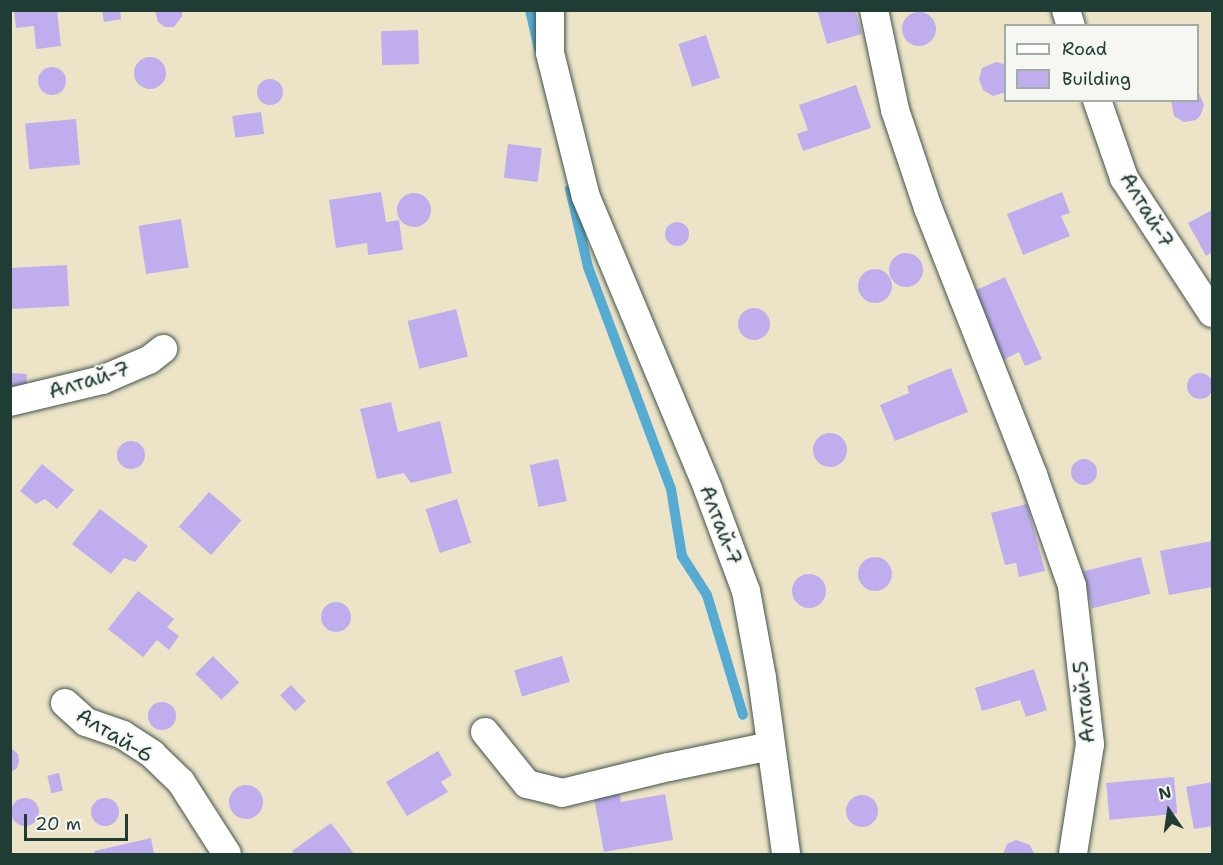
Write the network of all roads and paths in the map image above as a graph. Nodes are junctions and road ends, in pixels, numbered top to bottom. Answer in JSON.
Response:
{"nodes":[{"id":1,"x":550,"y":10,"type":"edge"},
{"id":2,"x":874,"y":10,"type":"edge"},
{"id":3,"x":1098,"y":102,"type":"edge"},
{"id":4,"x":1212,"y":313,"type":"edge"},
{"id":5,"x":163,"y":349,"type":"dead end"},
{"id":6,"x":10,"y":402,"type":"edge"},
{"id":7,"x":65,"y":703,"type":"dead end"},
{"id":8,"x":485,"y":732,"type":"dead end"},
{"id":9,"x":771,"y":746,"type":"junction"},
{"id":10,"x":227,"y":855,"type":"edge"},
{"id":11,"x":786,"y":855,"type":"edge"},
{"id":12,"x":1073,"y":855,"type":"edge"}],
"edges":[{"from":1,"to":9,"type":"street","name":"Алтай-7"},
{"from":2,"to":12,"type":"street","name":"Алтай-5"},
{"from":3,"to":4,"type":"street","name":"Алтай-7"},
{"from":5,"to":6,"type":"street","name":"Алтай-7"},
{"from":7,"to":10,"type":"street","name":"Алтай-6"},
{"from":8,"to":9,"type":"street"},
{"from":9,"to":11,"type":"street"}]}
